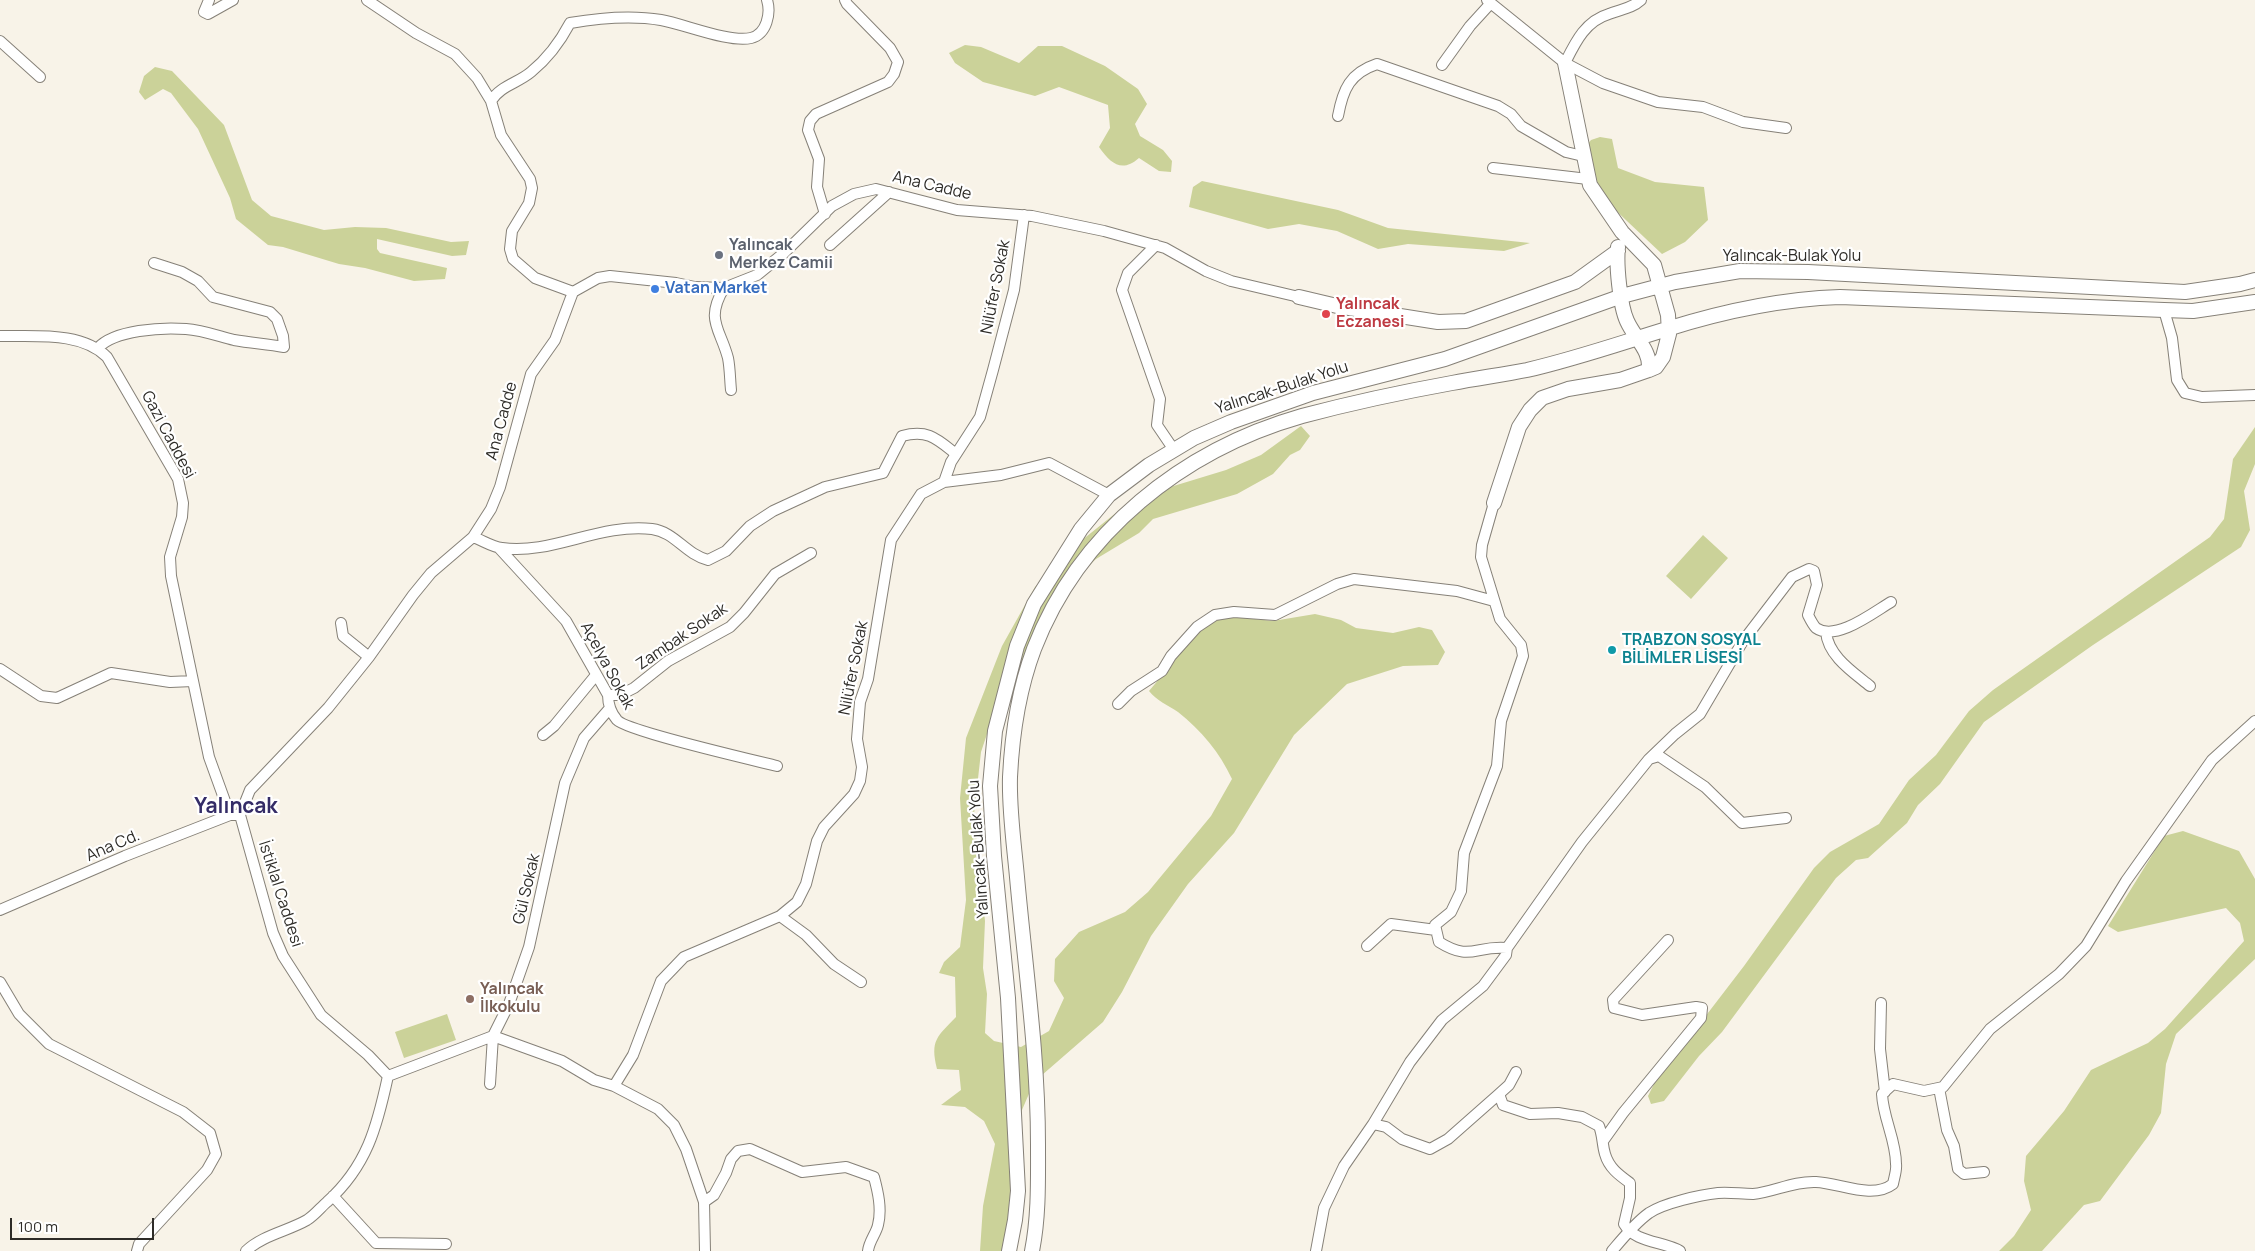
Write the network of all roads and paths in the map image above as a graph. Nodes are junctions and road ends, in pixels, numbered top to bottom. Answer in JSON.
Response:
{"nodes":[{"id":1,"x":209,"y":0,"type":"edge"},
{"id":2,"x":233,"y":0,"type":"edge"},
{"id":3,"x":367,"y":0,"type":"edge"},
{"id":4,"x":767,"y":0,"type":"edge"},
{"id":5,"x":845,"y":0,"type":"edge"},
{"id":6,"x":1641,"y":0,"type":"edge"},
{"id":7,"x":1489,"y":2,"type":"edge"},
{"id":8,"x":0,"y":41,"type":"edge"},
{"id":9,"x":1565,"y":63,"type":"junction"},
{"id":10,"x":1442,"y":65,"type":"dead end"},
{"id":11,"x":40,"y":76,"type":"dead end"},
{"id":12,"x":491,"y":101,"type":"junction"},
{"id":13,"x":1338,"y":116,"type":"dead end"},
{"id":14,"x":1786,"y":128,"type":"dead end"},
{"id":15,"x":1583,"y":156,"type":"junction"},
{"id":16,"x":1493,"y":168,"type":"dead end"},
{"id":17,"x":1588,"y":179,"type":"junction"},
{"id":18,"x":889,"y":192,"type":"junction"},
{"id":19,"x":825,"y":214,"type":"junction"},
{"id":20,"x":1024,"y":215,"type":"junction"},
{"id":21,"x":1622,"y":232,"type":"junction"},
{"id":22,"x":830,"y":245,"type":"dead end"},
{"id":23,"x":1156,"y":245,"type":"junction"},
{"id":24,"x":1618,"y":251,"type":"junction"},
{"id":25,"x":154,"y":263,"type":"dead end"},
{"id":26,"x":2255,"y":280,"type":"edge"},
{"id":27,"x":1658,"y":286,"type":"junction"},
{"id":28,"x":724,"y":288,"type":"junction"},
{"id":29,"x":573,"y":292,"type":"junction"},
{"id":30,"x":1622,"y":296,"type":"junction"},
{"id":31,"x":1299,"y":297,"type":"joint"},
{"id":32,"x":2255,"y":302,"type":"edge"},
{"id":33,"x":2164,"y":310,"type":"junction"},
{"id":34,"x":1669,"y":328,"type":"junction"},
{"id":35,"x":0,"y":336,"type":"edge"},
{"id":36,"x":1639,"y":338,"type":"junction"},
{"id":37,"x":98,"y":348,"type":"junction"},
{"id":38,"x":1650,"y":370,"type":"junction"},
{"id":39,"x":731,"y":390,"type":"dead end"},
{"id":40,"x":2255,"y":395,"type":"edge"},
{"id":41,"x":1174,"y":450,"type":"junction"},
{"id":42,"x":956,"y":454,"type":"junction"},
{"id":43,"x":944,"y":482,"type":"junction"},
{"id":44,"x":1109,"y":495,"type":"junction"},
{"id":45,"x":1494,"y":503,"type":"joint"},
{"id":46,"x":473,"y":537,"type":"junction"},
{"id":47,"x":500,"y":548,"type":"junction"},
{"id":48,"x":811,"y":553,"type":"dead end"},
{"id":49,"x":1494,"y":601,"type":"junction"},
{"id":50,"x":1891,"y":602,"type":"dead end"},
{"id":51,"x":340,"y":623,"type":"dead end"},
{"id":52,"x":1826,"y":632,"type":"junction"},
{"id":53,"x":369,"y":657,"type":"junction"},
{"id":54,"x":0,"y":669,"type":"edge"},
{"id":55,"x":596,"y":675,"type":"junction"},
{"id":56,"x":193,"y":681,"type":"junction"},
{"id":57,"x":1870,"y":686,"type":"dead end"},
{"id":58,"x":608,"y":695,"type":"junction"},
{"id":59,"x":1118,"y":704,"type":"dead end"},
{"id":60,"x":610,"y":708,"type":"junction"},
{"id":61,"x":2255,"y":721,"type":"edge"},
{"id":62,"x":543,"y":735,"type":"dead end"},
{"id":63,"x":1649,"y":759,"type":"junction"},
{"id":64,"x":777,"y":766,"type":"dead end"},
{"id":65,"x":235,"y":815,"type":"junction"},
{"id":66,"x":1786,"y":818,"type":"dead end"},
{"id":67,"x":0,"y":910,"type":"edge"},
{"id":68,"x":780,"y":916,"type":"junction"},
{"id":69,"x":1436,"y":930,"type":"junction"},
{"id":70,"x":1668,"y":940,"type":"dead end"},
{"id":71,"x":1367,"y":946,"type":"dead end"},
{"id":72,"x":1507,"y":948,"type":"junction"},
{"id":73,"x":0,"y":982,"type":"edge"},
{"id":74,"x":861,"y":982,"type":"dead end"},
{"id":75,"x":1882,"y":1004,"type":"dead end"},
{"id":76,"x":493,"y":1036,"type":"junction"},
{"id":77,"x":1516,"y":1072,"type":"dead end"},
{"id":78,"x":388,"y":1076,"type":"junction"},
{"id":79,"x":490,"y":1084,"type":"dead end"},
{"id":80,"x":614,"y":1086,"type":"junction"},
{"id":81,"x":1939,"y":1088,"type":"junction"},
{"id":82,"x":1885,"y":1092,"type":"junction"},
{"id":83,"x":1499,"y":1094,"type":"junction"},
{"id":84,"x":1373,"y":1124,"type":"junction"},
{"id":85,"x":1604,"y":1141,"type":"junction"},
{"id":86,"x":1984,"y":1172,"type":"dead end"},
{"id":87,"x":334,"y":1196,"type":"junction"},
{"id":88,"x":704,"y":1202,"type":"junction"},
{"id":89,"x":1628,"y":1231,"type":"junction"},
{"id":90,"x":446,"y":1244,"type":"dead end"},
{"id":91,"x":137,"y":1251,"type":"edge"},
{"id":92,"x":246,"y":1251,"type":"edge"},
{"id":93,"x":705,"y":1251,"type":"edge"},
{"id":94,"x":868,"y":1251,"type":"edge"},
{"id":95,"x":1009,"y":1251,"type":"edge"},
{"id":96,"x":1032,"y":1251,"type":"edge"},
{"id":97,"x":1316,"y":1251,"type":"edge"},
{"id":98,"x":1612,"y":1251,"type":"edge"},
{"id":99,"x":1680,"y":1251,"type":"edge"}],
"edges":[{"from":1,"to":2,"type":"street"},
{"from":3,"to":12,"type":"street"},
{"from":4,"to":12,"type":"street"},
{"from":5,"to":19,"type":"street"},
{"from":6,"to":9,"type":"street"},
{"from":7,"to":9,"type":"street"},
{"from":7,"to":10,"type":"street"},
{"from":8,"to":11,"type":"street"},
{"from":9,"to":14,"type":"street"},
{"from":9,"to":15,"type":"main road"},
{"from":12,"to":29,"type":"street"},
{"from":13,"to":15,"type":"street"},
{"from":15,"to":17,"type":"main road"},
{"from":16,"to":17,"type":"street"},
{"from":17,"to":21,"type":"main road"},
{"from":18,"to":19,"type":"street","name":"Ana Cadde"},
{"from":18,"to":20,"type":"street","name":"Ana Cadde"},
{"from":18,"to":22,"type":"street"},
{"from":19,"to":28,"type":"street","name":"Ana Cadde"},
{"from":20,"to":23,"type":"street","name":"Ana Cadde"},
{"from":20,"to":42,"type":"street","name":"Nilüfer Sokak"},
{"from":21,"to":24,"type":"main road"},
{"from":21,"to":27,"type":"main road"},
{"from":23,"to":31,"type":"street","name":"Ana Cadde"},
{"from":23,"to":41,"type":"street"},
{"from":24,"to":30,"type":"main road"},
{"from":24,"to":31,"type":"main road"},
{"from":25,"to":37,"type":"street"},
{"from":26,"to":27,"type":"main road","name":"Yalıncak-Bulak Yolu"},
{"from":27,"to":30,"type":"main road","name":"Yalıncak-Bulak Yolu"},
{"from":27,"to":34,"type":"main road"},
{"from":28,"to":29,"type":"street","name":"Ana Cadde"},
{"from":28,"to":39,"type":"street"},
{"from":29,"to":46,"type":"street","name":"Ana Cadde"},
{"from":30,"to":36,"type":"main road"},
{"from":30,"to":41,"type":"main road","name":"Yalıncak-Bulak Yolu"},
{"from":32,"to":33,"type":"main road","name":"Yalıncak-Bulak Yolu"},
{"from":33,"to":34,"type":"main road","name":"Yalıncak-Bulak Yolu"},
{"from":33,"to":40,"type":"street"},
{"from":34,"to":36,"type":"main road","name":"Yalıncak-Bulak Yolu"},
{"from":34,"to":38,"type":"main road"},
{"from":35,"to":37,"type":"street"},
{"from":36,"to":38,"type":"main road"},
{"from":36,"to":96,"type":"main road","name":"Yalıncak-Bulak Yolu"},
{"from":37,"to":56,"type":"street","name":"Gazi Caddesi"},
{"from":38,"to":45,"type":"main road"},
{"from":41,"to":44,"type":"main road","name":"Yalıncak-Bulak Yolu"},
{"from":42,"to":43,"type":"street","name":"Nilüfer Sokak"},
{"from":42,"to":47,"type":"street"},
{"from":43,"to":44,"type":"street"},
{"from":43,"to":68,"type":"street","name":"Nilüfer Sokak"},
{"from":44,"to":95,"type":"main road","name":"Yalıncak-Bulak Yolu"},
{"from":45,"to":49,"type":"street"},
{"from":46,"to":47,"type":"street"},
{"from":46,"to":53,"type":"street","name":"Ana Cadde"},
{"from":47,"to":55,"type":"street","name":"Açelya Sokak"},
{"from":48,"to":58,"type":"street","name":"Zambak Sokak"},
{"from":49,"to":59,"type":"street"},
{"from":49,"to":69,"type":"street"},
{"from":50,"to":52,"type":"street"},
{"from":51,"to":53,"type":"street"},
{"from":52,"to":57,"type":"street"},
{"from":52,"to":63,"type":"street"},
{"from":53,"to":65,"type":"street","name":"Ana Cadde"},
{"from":54,"to":56,"type":"street"},
{"from":55,"to":58,"type":"street","name":"Açelya Sokak"},
{"from":55,"to":62,"type":"street"},
{"from":56,"to":65,"type":"street","name":"Gazi Caddesi"},
{"from":58,"to":60,"type":"street","name":"Açelya Sokak"},
{"from":60,"to":64,"type":"street","name":"Açelya Sokak"},
{"from":60,"to":76,"type":"street","name":"Gül Sokak"},
{"from":61,"to":81,"type":"street"},
{"from":63,"to":66,"type":"street"},
{"from":63,"to":72,"type":"street"},
{"from":65,"to":67,"type":"street","name":"Ana Cd."},
{"from":65,"to":78,"type":"street","name":"İstiklal Caddesi"},
{"from":68,"to":74,"type":"street"},
{"from":68,"to":80,"type":"street","name":"Nilüfer Sokak"},
{"from":69,"to":71,"type":"street"},
{"from":69,"to":72,"type":"street"},
{"from":70,"to":85,"type":"street"},
{"from":72,"to":84,"type":"street"},
{"from":73,"to":91,"type":"street"},
{"from":75,"to":82,"type":"street"},
{"from":76,"to":78,"type":"street"},
{"from":76,"to":79,"type":"street","name":"Gül Sokak"},
{"from":76,"to":80,"type":"street"},
{"from":77,"to":83,"type":"street"},
{"from":78,"to":87,"type":"street"},
{"from":80,"to":88,"type":"street"},
{"from":81,"to":82,"type":"street"},
{"from":81,"to":86,"type":"street"},
{"from":82,"to":89,"type":"street"},
{"from":83,"to":84,"type":"street"},
{"from":83,"to":85,"type":"street"},
{"from":84,"to":97,"type":"street"},
{"from":85,"to":89,"type":"street"},
{"from":87,"to":90,"type":"street"},
{"from":87,"to":92,"type":"street"},
{"from":88,"to":93,"type":"street"},
{"from":88,"to":94,"type":"street"},
{"from":89,"to":98,"type":"street"},
{"from":89,"to":99,"type":"street"}]}
